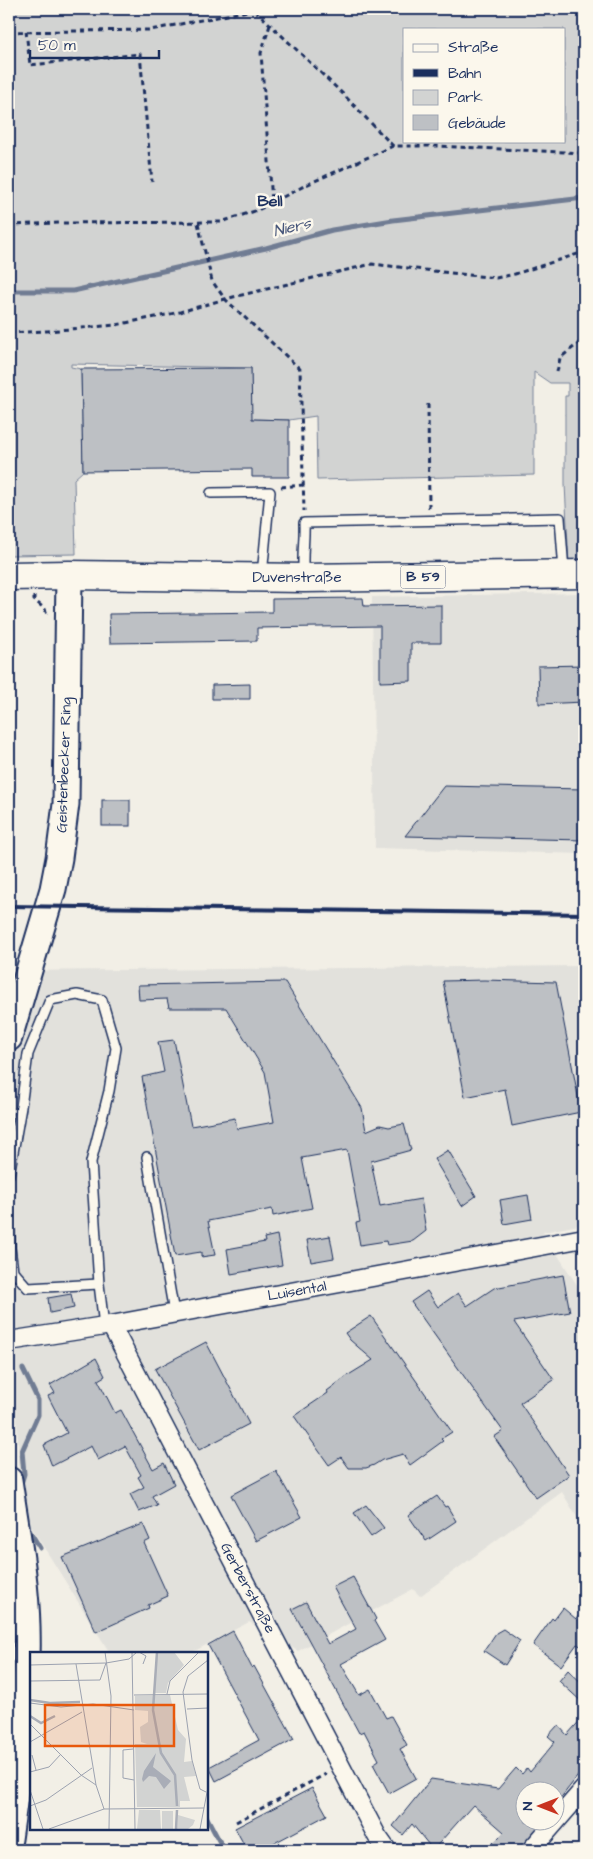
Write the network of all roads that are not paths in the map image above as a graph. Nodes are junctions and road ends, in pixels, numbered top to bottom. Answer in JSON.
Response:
{"nodes":[{"id":1,"x":211,"y":493,"type":"dead end"},
{"id":2,"x":574,"y":574,"type":"edge"},
{"id":3,"x":69,"y":575,"type":"junction"},
{"id":4,"x":21,"y":576,"type":"edge"},
{"id":5,"x":262,"y":578,"type":"junction"},
{"id":6,"x":304,"y":578,"type":"junction"},
{"id":7,"x":9,"y":1038,"type":"edge"},
{"id":8,"x":147,"y":1157,"type":"dead end"},
{"id":9,"x":9,"y":1175,"type":"edge"},
{"id":10,"x":9,"y":1212,"type":"edge"},
{"id":11,"x":584,"y":1238,"type":"edge"},
{"id":12,"x":99,"y":1284,"type":"junction"},
{"id":13,"x":174,"y":1314,"type":"junction"},
{"id":14,"x":107,"y":1326,"type":"junction"},
{"id":15,"x":9,"y":1340,"type":"edge"},
{"id":16,"x":9,"y":1480,"type":"edge"},
{"id":17,"x":584,"y":1789,"type":"edge"},
{"id":18,"x":9,"y":1839,"type":"edge"},
{"id":19,"x":387,"y":1850,"type":"edge"},
{"id":20,"x":531,"y":1850,"type":"edge"}],
"edges":[{"from":1,"to":5,"type":"lane"},
{"from":2,"to":6,"type":"main road","name":"Duvenstraße","number":"B 59"},
{"from":2,"to":6,"type":"lane"},
{"from":3,"to":4,"type":"main road","name":"Duvenstraße","number":"B 59"},
{"from":3,"to":5,"type":"main road","name":"Duvenstraße","number":"B 59"},
{"from":3,"to":7,"type":"main road","name":"Geistenbecker Ring"},
{"from":5,"to":6,"type":"main road","name":"Duvenstraße","number":"B 59"},
{"from":8,"to":13,"type":"lane"},
{"from":9,"to":12,"type":"lane"},
{"from":10,"to":12,"type":"lane"},
{"from":11,"to":13,"type":"street","name":"Luisental"},
{"from":12,"to":14,"type":"lane"},
{"from":13,"to":14,"type":"street","name":"Luisental"},
{"from":14,"to":15,"type":"street","name":"Luisental"},
{"from":14,"to":19,"type":"street","name":"Gerberstraße"},
{"from":16,"to":18,"type":"main road"},
{"from":17,"to":20,"type":"street"}]}
